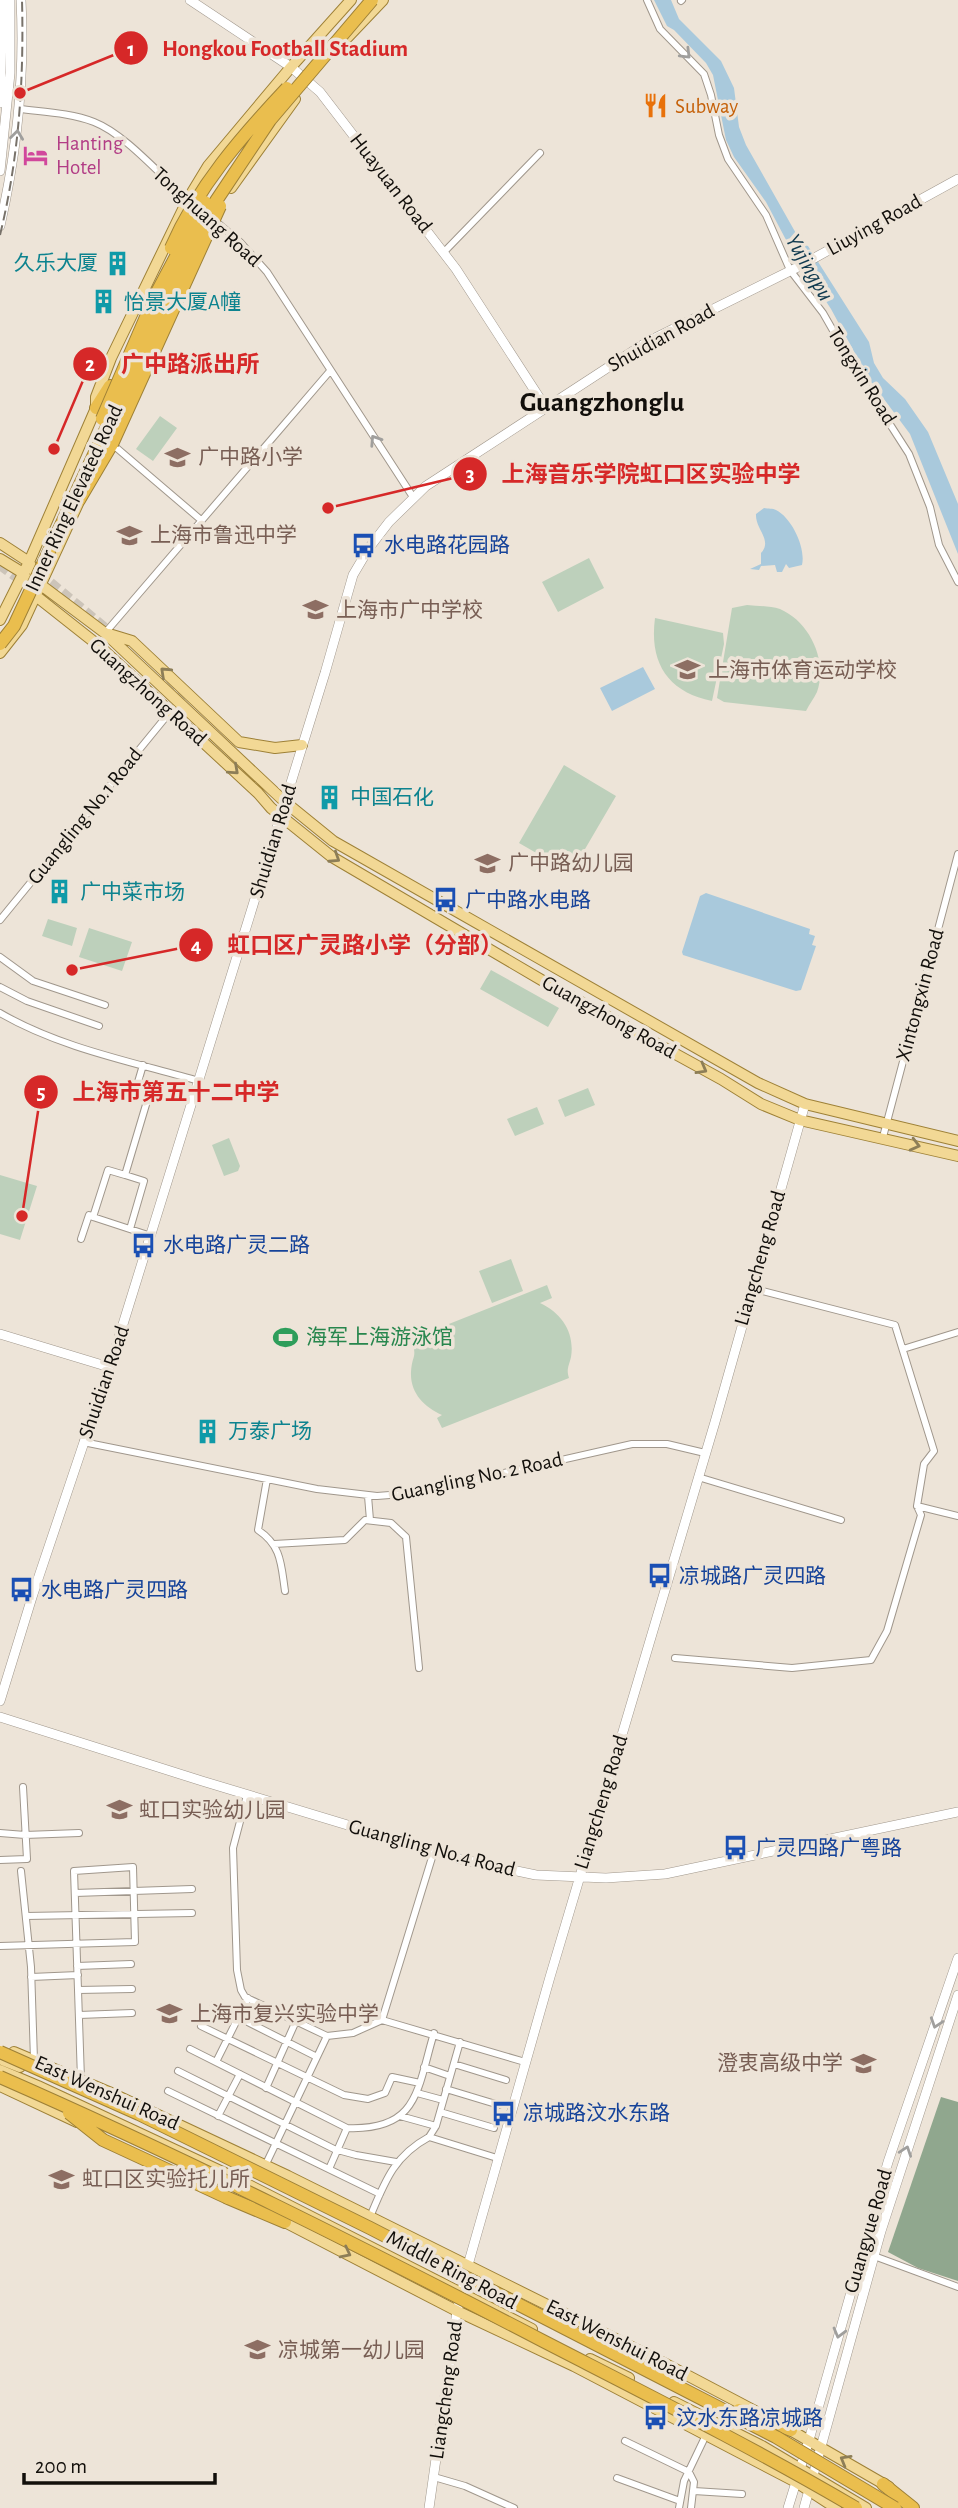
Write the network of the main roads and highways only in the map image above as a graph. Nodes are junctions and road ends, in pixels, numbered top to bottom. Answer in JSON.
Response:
{"nodes":[{"id":1,"x":2,"y":0,"type":"edge"},
{"id":2,"x":10,"y":0,"type":"edge"},
{"id":3,"x":21,"y":0,"type":"edge"},
{"id":4,"x":190,"y":0,"type":"edge"},
{"id":5,"x":351,"y":0,"type":"edge"},
{"id":6,"x":361,"y":0,"type":"edge"},
{"id":7,"x":372,"y":0,"type":"edge"},
{"id":8,"x":383,"y":0,"type":"edge"},
{"id":9,"x":290,"y":67,"type":"junction"},
{"id":10,"x":308,"y":80,"type":"junction"},
{"id":11,"x":287,"y":88,"type":"junction"},
{"id":12,"x":0,"y":103,"type":"edge"},
{"id":13,"x":241,"y":160,"type":"junction"},
{"id":14,"x":0,"y":171,"type":"edge"},
{"id":15,"x":958,"y":179,"type":"edge"},
{"id":16,"x":0,"y":226,"type":"edge"},
{"id":17,"x":794,"y":269,"type":"joint"},
{"id":18,"x":96,"y":408,"type":"junction"},
{"id":19,"x":547,"y":408,"type":"junction"},
{"id":20,"x":79,"y":500,"type":"junction"},
{"id":21,"x":0,"y":543,"type":"edge"},
{"id":22,"x":0,"y":559,"type":"edge"},
{"id":23,"x":29,"y":562,"type":"junction"},
{"id":24,"x":23,"y":573,"type":"junction"},
{"id":25,"x":41,"y":584,"type":"junction"},
{"id":26,"x":36,"y":596,"type":"junction"},
{"id":27,"x":73,"y":620,"type":"dead end"},
{"id":28,"x":0,"y":621,"type":"edge"},
{"id":29,"x":106,"y":633,"type":"junction"},
{"id":30,"x":0,"y":635,"type":"edge"},
{"id":31,"x":0,"y":644,"type":"edge"},
{"id":32,"x":0,"y":653,"type":"edge"},
{"id":33,"x":138,"y":682,"type":"junction"},
{"id":34,"x":184,"y":700,"type":"tunnel mouth"},
{"id":35,"x":302,"y":745,"type":"junction"},
{"id":36,"x":269,"y":787,"type":"junction"},
{"id":37,"x":285,"y":802,"type":"junction"},
{"id":38,"x":281,"y":816,"type":"junction"},
{"id":39,"x":805,"y":1104,"type":"junction"},
{"id":40,"x":800,"y":1120,"type":"junction"},
{"id":41,"x":958,"y":1141,"type":"edge"},
{"id":42,"x":958,"y":1156,"type":"edge"},
{"id":43,"x":0,"y":1334,"type":"edge"},
{"id":44,"x":109,"y":1367,"type":"junction"},
{"id":45,"x":0,"y":1701,"type":"edge"},
{"id":46,"x":0,"y":1717,"type":"edge"},
{"id":47,"x":958,"y":1812,"type":"edge"},
{"id":48,"x":579,"y":1878,"type":"junction"},
{"id":49,"x":958,"y":1958,"type":"edge"},
{"id":50,"x":958,"y":1996,"type":"edge"},
{"id":51,"x":0,"y":2050,"type":"edge"},
{"id":52,"x":0,"y":2059,"type":"edge"},
{"id":53,"x":0,"y":2074,"type":"edge"},
{"id":54,"x":0,"y":2086,"type":"edge"},
{"id":55,"x":16,"y":2094,"type":"junction"},
{"id":56,"x":117,"y":2095,"type":"junction"},
{"id":57,"x":52,"y":2099,"type":"junction"},
{"id":58,"x":152,"y":2132,"type":"junction"},
{"id":59,"x":101,"y":2133,"type":"junction"},
{"id":60,"x":277,"y":2186,"type":"junction"},
{"id":61,"x":307,"y":2186,"type":"junction"},
{"id":62,"x":285,"y":2222,"type":"junction"},
{"id":63,"x":468,"y":2265,"type":"junction"},
{"id":64,"x":462,"y":2287,"type":"junction"},
{"id":65,"x":520,"y":2305,"type":"junction"},
{"id":66,"x":457,"y":2311,"type":"junction"},
{"id":67,"x":597,"y":2329,"type":"junction"},
{"id":68,"x":547,"y":2331,"type":"junction"},
{"id":69,"x":574,"y":2366,"type":"junction"},
{"id":70,"x":680,"y":2372,"type":"junction"},
{"id":71,"x":665,"y":2397,"type":"junction"},
{"id":72,"x":643,"y":2402,"type":"junction"},
{"id":73,"x":709,"y":2408,"type":"junction"},
{"id":74,"x":791,"y":2430,"type":"junction"},
{"id":75,"x":809,"y":2440,"type":"junction"},
{"id":76,"x":821,"y":2447,"type":"junction"},
{"id":77,"x":802,"y":2464,"type":"junction"},
{"id":78,"x":815,"y":2471,"type":"junction"},
{"id":79,"x":796,"y":2482,"type":"junction"},
{"id":80,"x":883,"y":2484,"type":"junction"},
{"id":81,"x":809,"y":2490,"type":"junction"},
{"id":82,"x":429,"y":2508,"type":"edge"},
{"id":83,"x":788,"y":2508,"type":"edge"},
{"id":84,"x":804,"y":2508,"type":"edge"},
{"id":85,"x":836,"y":2508,"type":"edge"},
{"id":86,"x":856,"y":2508,"type":"edge"},
{"id":87,"x":866,"y":2508,"type":"edge"},
{"id":88,"x":886,"y":2508,"type":"edge"},
{"id":89,"x":895,"y":2508,"type":"edge"},
{"id":90,"x":913,"y":2508,"type":"edge"},
{"id":91,"x":920,"y":2508,"type":"edge"}],
"edges":[{"from":1,"to":12,"type":"main road"},
{"from":2,"to":14,"type":"main road"},
{"from":16,"to":3,"type":"main road","one_way":true},
{"from":4,"to":9,"type":"main road","name":"Huayuan Road"},
{"from":5,"to":9,"type":"main road"},
{"from":6,"to":11,"type":"highway","name":"Inner Ring Elevated Road"},
{"from":7,"to":13,"type":"highway","name":"Inner Ring Elevated Road","bridge":true},
{"from":8,"to":10,"type":"main road"},
{"from":9,"to":10,"type":"main road","name":"Huayuan Road"},
{"from":9,"to":18,"type":"main road"},
{"from":10,"to":19,"type":"main road","name":"Huayuan Road"},
{"from":10,"to":20,"type":"main road"},
{"from":11,"to":18,"type":"highway","bridge":true},
{"from":11,"to":30,"type":"highway","name":"Inner Ring Elevated Road","bridge":true},
{"from":13,"to":20,"type":"highway","bridge":true},
{"from":13,"to":31,"type":"highway","name":"Inner Ring Elevated Road","bridge":true},
{"from":15,"to":17,"type":"main road","name":"Liuying Road"},
{"from":17,"to":19,"type":"main road","name":"Shuidian Road"},
{"from":18,"to":23,"type":"main road"},
{"from":19,"to":35,"type":"main road","name":"Shuidian Road"},
{"from":20,"to":25,"type":"main road"},
{"from":21,"to":23,"type":"main road"},
{"from":22,"to":24,"type":"main road"},
{"from":23,"to":24,"type":"main road"},
{"from":23,"to":25,"type":"main road"},
{"from":24,"to":26,"type":"main road"},
{"from":24,"to":28,"type":"main road"},
{"from":25,"to":26,"type":"main road"},
{"from":25,"to":29,"type":"main road","name":"Guangzhong Road"},
{"from":26,"to":32,"type":"main road"},
{"from":26,"to":33,"type":"main road","name":"Guangzhong Road"},
{"from":27,"to":33,"type":"main road"},
{"from":35,"to":29,"type":"main road","one_way":true},
{"from":29,"to":36,"type":"main road","name":"Guangzhong Road"},
{"from":33,"to":38,"type":"main road","name":"Guangzhong Road","one_way":true},
{"from":34,"to":36,"type":"main road"},
{"from":35,"to":37,"type":"main road","name":"Shuidian Road"},
{"from":36,"to":37,"type":"main road","name":"Guangzhong Road"},
{"from":37,"to":38,"type":"main road","name":"Shuidian Road"},
{"from":37,"to":39,"type":"main road","name":"Guangzhong Road"},
{"from":38,"to":40,"type":"main road","name":"Guangzhong Road","one_way":true},
{"from":38,"to":44,"type":"main road","name":"Shuidian Road"},
{"from":39,"to":40,"type":"main road","name":"Liangcheng Road"},
{"from":39,"to":41,"type":"main road","name":"Guangzhong Road"},
{"from":40,"to":42,"type":"main road","name":"Guangzhong Road","one_way":true},
{"from":40,"to":48,"type":"main road","name":"Liangcheng Road"},
{"from":43,"to":44,"type":"main road"},
{"from":44,"to":45,"type":"main road","name":"Shuidian Road"},
{"from":46,"to":48,"type":"main road","name":"Guangling No.4 Road"},
{"from":47,"to":48,"type":"main road","name":"Guangling No.4 Road"},
{"from":48,"to":63,"type":"main road","name":"Liangcheng Road"},
{"from":49,"to":75,"type":"main road","name":"Guangyue Road","one_way":true},
{"from":76,"to":50,"type":"main road","name":"Guangyue Road","one_way":true},
{"from":51,"to":56,"type":"main road","name":"East Wenshui Road"},
{"from":51,"to":65,"type":"highway","name":"Middle Ring Road","bridge":true},
{"from":52,"to":58,"type":"main road","name":"East Wenshui Road"},
{"from":53,"to":55,"type":"main road"},
{"from":53,"to":57,"type":"highway","name":"Middle Ring Road","bridge":true},
{"from":53,"to":58,"type":"main road","name":"East Wenshui Road"},
{"from":54,"to":55,"type":"main road","name":"East Wenshui Road"},
{"from":55,"to":59,"type":"main road","name":"East Wenshui Road"},
{"from":56,"to":58,"type":"main road"},
{"from":56,"to":61,"type":"main road","name":"East Wenshui Road"},
{"from":57,"to":62,"type":"highway","bridge":true},
{"from":57,"to":86,"type":"highway","name":"Middle Ring Road","bridge":true},
{"from":58,"to":59,"type":"main road"},
{"from":58,"to":60,"type":"main road","name":"East Wenshui Road"},
{"from":58,"to":64,"type":"main road","name":"East Wenshui Road"},
{"from":59,"to":62,"type":"main road","name":"East Wenshui Road"},
{"from":60,"to":61,"type":"main road"},
{"from":60,"to":64,"type":"main road","name":"East Wenshui Road"},
{"from":61,"to":63,"type":"main road","name":"East Wenshui Road"},
{"from":62,"to":66,"type":"main road","name":"East Wenshui Road","one_way":true},
{"from":63,"to":64,"type":"main road","name":"Liangcheng Road"},
{"from":63,"to":67,"type":"main road","name":"East Wenshui Road"},
{"from":64,"to":66,"type":"main road","name":"Liangcheng Road"},
{"from":64,"to":68,"type":"main road","name":"East Wenshui Road"},
{"from":65,"to":74,"type":"highway","bridge":true},
{"from":65,"to":89,"type":"highway","name":"Middle Ring Road","bridge":true},
{"from":66,"to":69,"type":"main road","name":"East Wenshui Road"},
{"from":66,"to":82,"type":"main road","name":"Liangcheng Road"},
{"from":67,"to":68,"type":"main road"},
{"from":67,"to":70,"type":"main road","name":"East Wenshui Road"},
{"from":68,"to":69,"type":"main road"},
{"from":68,"to":71,"type":"main road","name":"East Wenshui Road"},
{"from":68,"to":73,"type":"main road","name":"East Wenshui Road"},
{"from":69,"to":72,"type":"main road","name":"East Wenshui Road"},
{"from":70,"to":73,"type":"main road"},
{"from":70,"to":74,"type":"main road","name":"East Wenshui Road"},
{"from":71,"to":72,"type":"main road"},
{"from":71,"to":77,"type":"main road","name":"East Wenshui Road"},
{"from":72,"to":79,"type":"main road","name":"East Wenshui Road"},
{"from":73,"to":77,"type":"main road","name":"East Wenshui Road"},
{"from":74,"to":75,"type":"main road","name":"East Wenshui Road"},
{"from":75,"to":76,"type":"main road","name":"East Wenshui Road"},
{"from":75,"to":77,"type":"main road","name":"Guangyue Road"},
{"from":76,"to":78,"type":"main road","name":"Guangyue Road"},
{"from":80,"to":76,"type":"main road","name":"East Wenshui Road","one_way":true},
{"from":77,"to":78,"type":"main road","name":"East Wenshui Road"},
{"from":77,"to":79,"type":"main road","name":"Guangyue Road"},
{"from":78,"to":81,"type":"main road","name":"Guangyue Road"},
{"from":78,"to":87,"type":"main road","name":"East Wenshui Road"},
{"from":78,"to":88,"type":"main road","name":"East Wenshui Road"},
{"from":79,"to":81,"type":"main road","name":"East Wenshui Road"},
{"from":79,"to":83,"type":"main road","name":"Guangyue Road"},
{"from":80,"to":90,"type":"highway"},
{"from":80,"to":91,"type":"main road","name":"East Wenshui Road"},
{"from":81,"to":84,"type":"main road","name":"Guangyue Road"},
{"from":81,"to":85,"type":"main road","name":"East Wenshui Road"}]}
